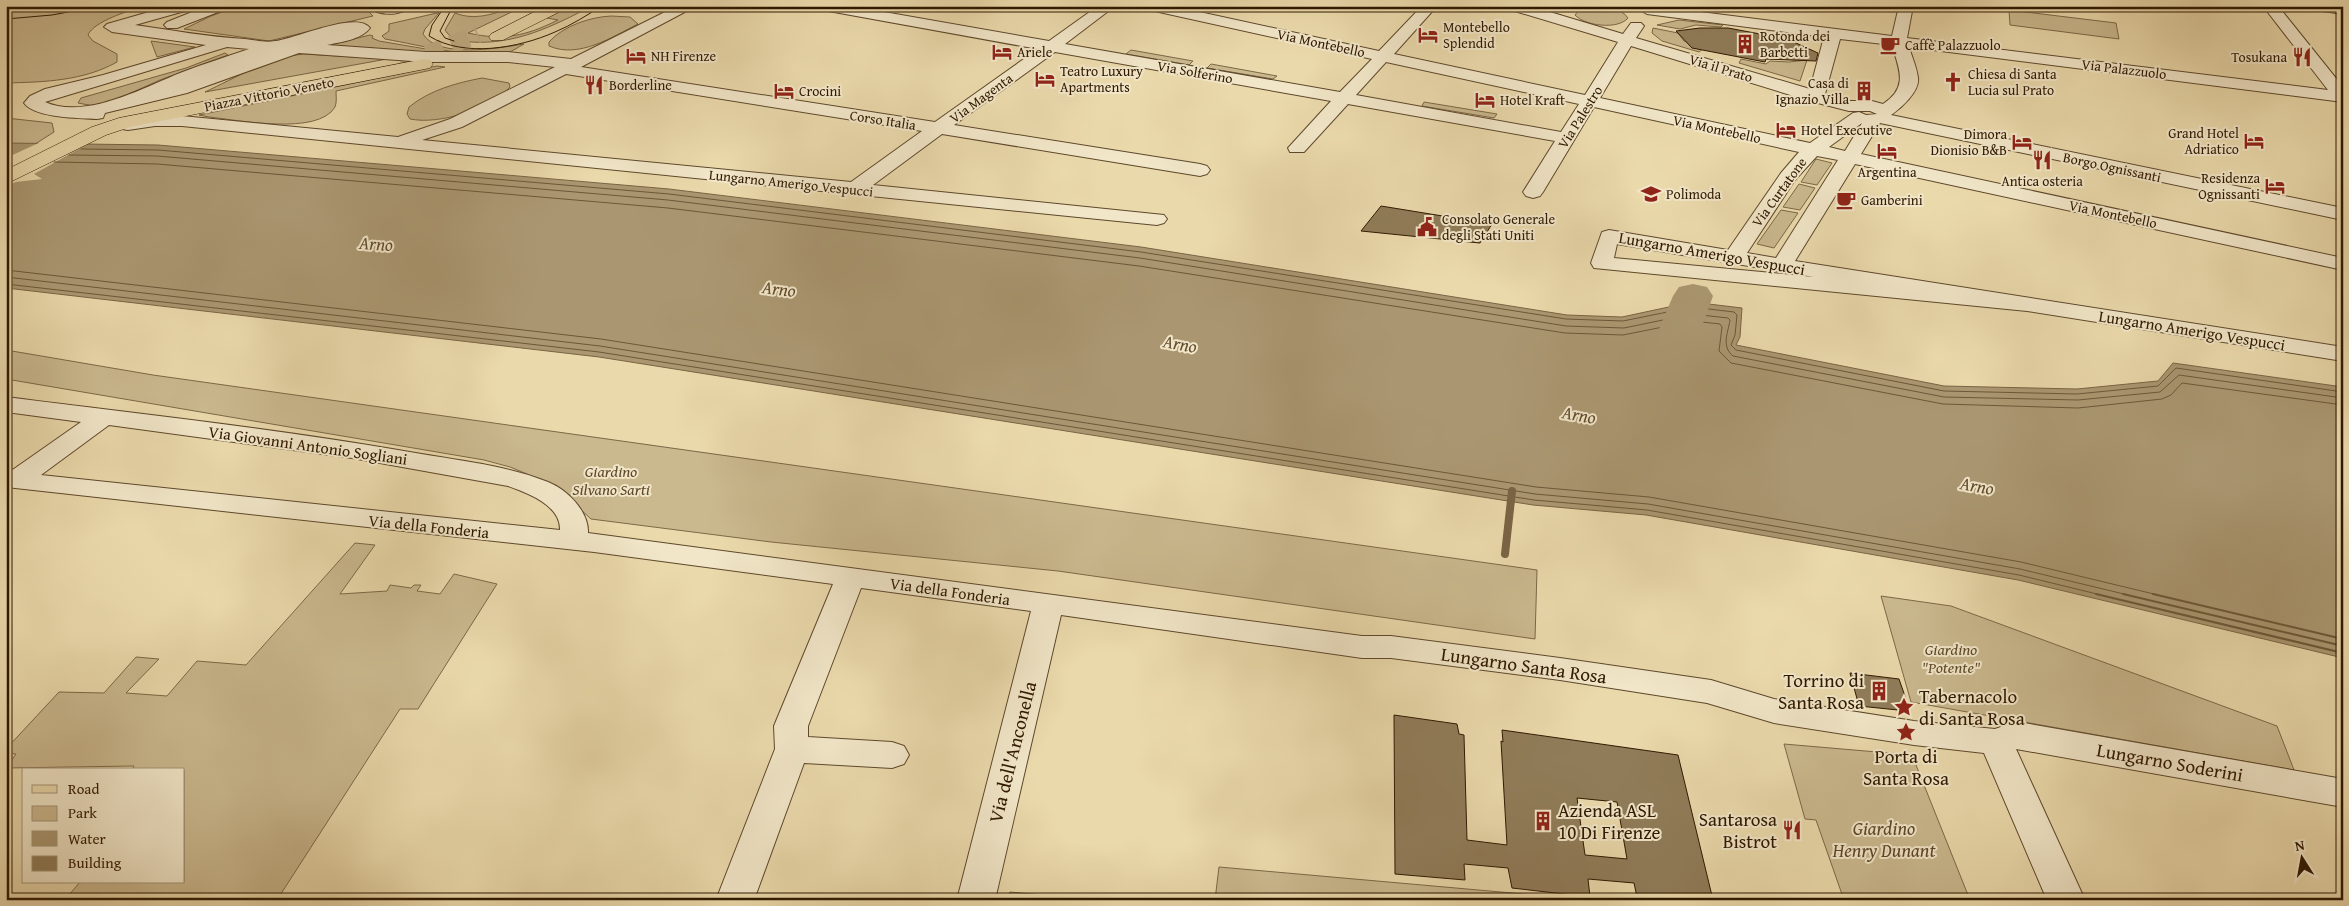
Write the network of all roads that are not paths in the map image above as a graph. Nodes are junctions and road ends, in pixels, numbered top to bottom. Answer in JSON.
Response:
{"nodes":[{"id":1,"x":187,"y":6,"type":"edge"},
{"id":2,"x":221,"y":6,"type":"edge"},
{"id":3,"x":381,"y":6,"type":"edge"},
{"id":4,"x":403,"y":6,"type":"edge"},
{"id":5,"x":537,"y":6,"type":"edge"},
{"id":6,"x":559,"y":6,"type":"edge"},
{"id":7,"x":689,"y":6,"type":"edge"},
{"id":8,"x":823,"y":6,"type":"edge"},
{"id":9,"x":909,"y":6,"type":"edge"},
{"id":10,"x":1108,"y":6,"type":"edge"},
{"id":11,"x":1150,"y":6,"type":"edge"},
{"id":12,"x":1430,"y":6,"type":"edge"},
{"id":13,"x":1513,"y":6,"type":"edge"},
{"id":14,"x":1906,"y":6,"type":"edge"},
{"id":15,"x":2270,"y":6,"type":"edge"},
{"id":16,"x":2316,"y":6,"type":"edge"},
{"id":17,"x":1648,"y":8,"type":"edge"},
{"id":18,"x":2343,"y":10,"type":"edge"},
{"id":19,"x":156,"y":33,"type":"junction"},
{"id":20,"x":478,"y":34,"type":"tunnel mouth"},
{"id":21,"x":1070,"y":34,"type":"junction"},
{"id":22,"x":1840,"y":34,"type":"junction"},
{"id":23,"x":497,"y":36,"type":"tunnel mouth"},
{"id":24,"x":1626,"y":40,"type":"junction"},
{"id":25,"x":1899,"y":42,"type":"junction"},
{"id":26,"x":228,"y":43,"type":"junction"},
{"id":27,"x":275,"y":46,"type":"junction"},
{"id":28,"x":1139,"y":46,"type":"dead end"},
{"id":29,"x":1052,"y":47,"type":"junction"},
{"id":30,"x":297,"y":48,"type":"junction"},
{"id":31,"x":1382,"y":56,"type":"junction"},
{"id":32,"x":142,"y":57,"type":"junction"},
{"id":33,"x":400,"y":61,"type":"tunnel mouth"},
{"id":34,"x":424,"y":64,"type":"tunnel mouth"},
{"id":35,"x":570,"y":67,"type":"junction"},
{"id":36,"x":1336,"y":80,"type":"dead end"},
{"id":37,"x":1356,"y":83,"type":"junction"},
{"id":38,"x":1379,"y":87,"type":"dead end"},
{"id":39,"x":2343,"y":96,"type":"edge"},
{"id":40,"x":1816,"y":97,"type":"junction"},
{"id":41,"x":1342,"y":98,"type":"junction"},
{"id":42,"x":1590,"y":101,"type":"junction"},
{"id":43,"x":138,"y":104,"type":"junction"},
{"id":44,"x":1869,"y":114,"type":"junction"},
{"id":45,"x":83,"y":126,"type":"junction"},
{"id":46,"x":116,"y":126,"type":"junction"},
{"id":47,"x":938,"y":129,"type":"junction"},
{"id":48,"x":1567,"y":138,"type":"junction"},
{"id":49,"x":383,"y":142,"type":"junction"},
{"id":50,"x":426,"y":146,"type":"joint"},
{"id":51,"x":1296,"y":148,"type":"dead end"},
{"id":52,"x":1813,"y":149,"type":"junction"},
{"id":53,"x":1850,"y":157,"type":"junction"},
{"id":54,"x":6,"y":168,"type":"edge"},
{"id":55,"x":1200,"y":170,"type":"dead end"},
{"id":56,"x":6,"y":178,"type":"edge"},
{"id":57,"x":854,"y":189,"type":"junction"},
{"id":58,"x":1533,"y":192,"type":"dead end"},
{"id":59,"x":2343,"y":214,"type":"edge"},
{"id":60,"x":1157,"y":219,"type":"dead end"},
{"id":61,"x":1733,"y":258,"type":"junction"},
{"id":62,"x":2343,"y":264,"type":"edge"},
{"id":63,"x":1782,"y":266,"type":"junction"},
{"id":64,"x":2042,"y":306,"type":"junction"},
{"id":65,"x":2343,"y":354,"type":"edge"},
{"id":66,"x":6,"y":404,"type":"edge"},
{"id":67,"x":103,"y":418,"type":"junction"},
{"id":68,"x":11,"y":480,"type":"edge"},
{"id":69,"x":573,"y":541,"type":"junction"},
{"id":70,"x":852,"y":577,"type":"junction"},
{"id":71,"x":1048,"y":604,"type":"junction"},
{"id":72,"x":1997,"y":742,"type":"junction"},
{"id":73,"x":792,"y":750,"type":"junction"},
{"id":74,"x":892,"y":755,"type":"dead end"},
{"id":75,"x":2343,"y":793,"type":"edge"},
{"id":76,"x":734,"y":900,"type":"edge"},
{"id":77,"x":976,"y":900,"type":"edge"},
{"id":78,"x":2066,"y":900,"type":"edge"}],
"edges":[{"from":1,"to":19,"type":"street","name":"Piazza Vittorio Veneto"},
{"from":2,"to":19,"type":"street","name":"Piazza Vittorio Veneto"},
{"from":3,"to":4,"type":"street"},
{"from":5,"to":20,"type":"main road"},
{"from":6,"to":23,"type":"main road"},
{"from":7,"to":35,"type":"street","name":"Piazza Vittorio Veneto"},
{"from":8,"to":29,"type":"street","name":"Via Solferino"},
{"from":9,"to":21,"type":"street","name":"Via Solferino"},
{"from":10,"to":21,"type":"street","name":"Via Magenta"},
{"from":11,"to":31,"type":"street","name":"Via Montebello"},
{"from":12,"to":31,"type":"street"},
{"from":13,"to":24,"type":"street","name":"Via il Prato"},
{"from":14,"to":25,"type":"street"},
{"from":15,"to":39,"type":"street"},
{"from":16,"to":18,"type":"street"},
{"from":17,"to":22,"type":"street"},
{"from":17,"to":24,"type":"street"},
{"from":19,"to":26,"type":"street","name":"Piazza Vittorio Veneto"},
{"from":19,"to":32,"type":"street","name":"Piazza Vittorio Veneto"},
{"from":21,"to":28,"type":"street","name":"Via Solferino"},
{"from":21,"to":29,"type":"street","name":"Via Magenta"},
{"from":22,"to":25,"type":"street","name":"Via Palazzuolo"},
{"from":22,"to":40,"type":"street"},
{"from":24,"to":40,"type":"street","name":"Via il Prato"},
{"from":24,"to":42,"type":"street","name":"Via Palestro"},
{"from":25,"to":39,"type":"street","name":"Via Palazzuolo"},
{"from":25,"to":44,"type":"street"},
{"from":26,"to":27,"type":"street","name":"Piazza Vittorio Veneto"},
{"from":26,"to":32,"type":"street","name":"Piazza Vittorio Veneto"},
{"from":27,"to":30,"type":"street","name":"Piazza Vittorio Veneto"},
{"from":27,"to":30,"type":"street","name":"Piazza Vittorio Veneto"},
{"from":27,"to":43,"type":"street","name":"Piazza Vittorio Veneto"},
{"from":29,"to":41,"type":"street","name":"Via Solferino"},
{"from":29,"to":47,"type":"street","name":"Via Magenta"},
{"from":30,"to":35,"type":"street","name":"Piazza Vittorio Veneto"},
{"from":30,"to":43,"type":"street","name":"Piazza Vittorio Veneto"},
{"from":31,"to":37,"type":"street"},
{"from":31,"to":42,"type":"street","name":"Via Montebello"},
{"from":32,"to":45,"type":"street","name":"Piazza Vittorio Veneto"},
{"from":33,"to":43,"type":"main road","name":"Piazza Vittorio Veneto"},
{"from":34,"to":46,"type":"main road","name":"Piazza Vittorio Veneto"},
{"from":35,"to":47,"type":"street","name":"Corso Italia"},
{"from":35,"to":49,"type":"street","name":"Piazza Vittorio Veneto"},
{"from":36,"to":37,"type":"street"},
{"from":37,"to":38,"type":"street"},
{"from":37,"to":41,"type":"street"},
{"from":40,"to":44,"type":"street","name":"Via il Prato"},
{"from":41,"to":48,"type":"street","name":"Via Solferino"},
{"from":41,"to":51,"type":"street"},
{"from":42,"to":48,"type":"street","name":"Via Palestro"},
{"from":42,"to":52,"type":"street","name":"Via Montebello"},
{"from":43,"to":45,"type":"main road","name":"Piazza Vittorio Veneto"},
{"from":44,"to":52,"type":"street","name":"Via Curtatone"},
{"from":44,"to":53,"type":"street"},
{"from":44,"to":59,"type":"street","name":"Borgo Ognissanti"},
{"from":45,"to":46,"type":"main road"},
{"from":45,"to":54,"type":"main road"},
{"from":45,"to":56,"type":"main road"},
{"from":46,"to":49,"type":"street","name":"Piazza Vittorio Veneto"},
{"from":47,"to":55,"type":"street","name":"Corso Italia"},
{"from":47,"to":57,"type":"street","name":"Via Magenta"},
{"from":48,"to":58,"type":"street","name":"Via Palestro"},
{"from":49,"to":50,"type":"street","name":"Piazza Vittorio Veneto"},
{"from":50,"to":57,"type":"street","name":"Lungarno Amerigo Vespucci"},
{"from":52,"to":53,"type":"street","name":"Via Montebello"},
{"from":52,"to":61,"type":"street","name":"Via Curtatone"},
{"from":53,"to":62,"type":"street","name":"Via Montebello"},
{"from":53,"to":63,"type":"street"},
{"from":57,"to":60,"type":"street","name":"Lungarno Amerigo Vespucci"},
{"from":61,"to":63,"type":"street","name":"Lungarno Amerigo Vespucci"},
{"from":61,"to":64,"type":"street","name":"Lungarno Amerigo Vespucci"},
{"from":63,"to":64,"type":"street","name":"Lungarno Amerigo Vespucci"},
{"from":64,"to":65,"type":"street","name":"Lungarno Amerigo Vespucci"},
{"from":66,"to":67,"type":"street","name":"Via Giovanni Antonio Sogliani"},
{"from":67,"to":68,"type":"street"},
{"from":67,"to":69,"type":"street","name":"Via Giovanni Antonio Sogliani"},
{"from":68,"to":69,"type":"street","name":"Via della Fonderia"},
{"from":69,"to":70,"type":"street","name":"Via della Fonderia"},
{"from":70,"to":71,"type":"street","name":"Via della Fonderia"},
{"from":70,"to":73,"type":"street"},
{"from":71,"to":72,"type":"street","name":"Lungarno Santa Rosa"},
{"from":71,"to":77,"type":"street","name":"Via dell'Anconella"},
{"from":72,"to":75,"type":"street","name":"Lungarno Soderini"},
{"from":72,"to":78,"type":"street"},
{"from":73,"to":74,"type":"street"},
{"from":73,"to":76,"type":"street"}]}
